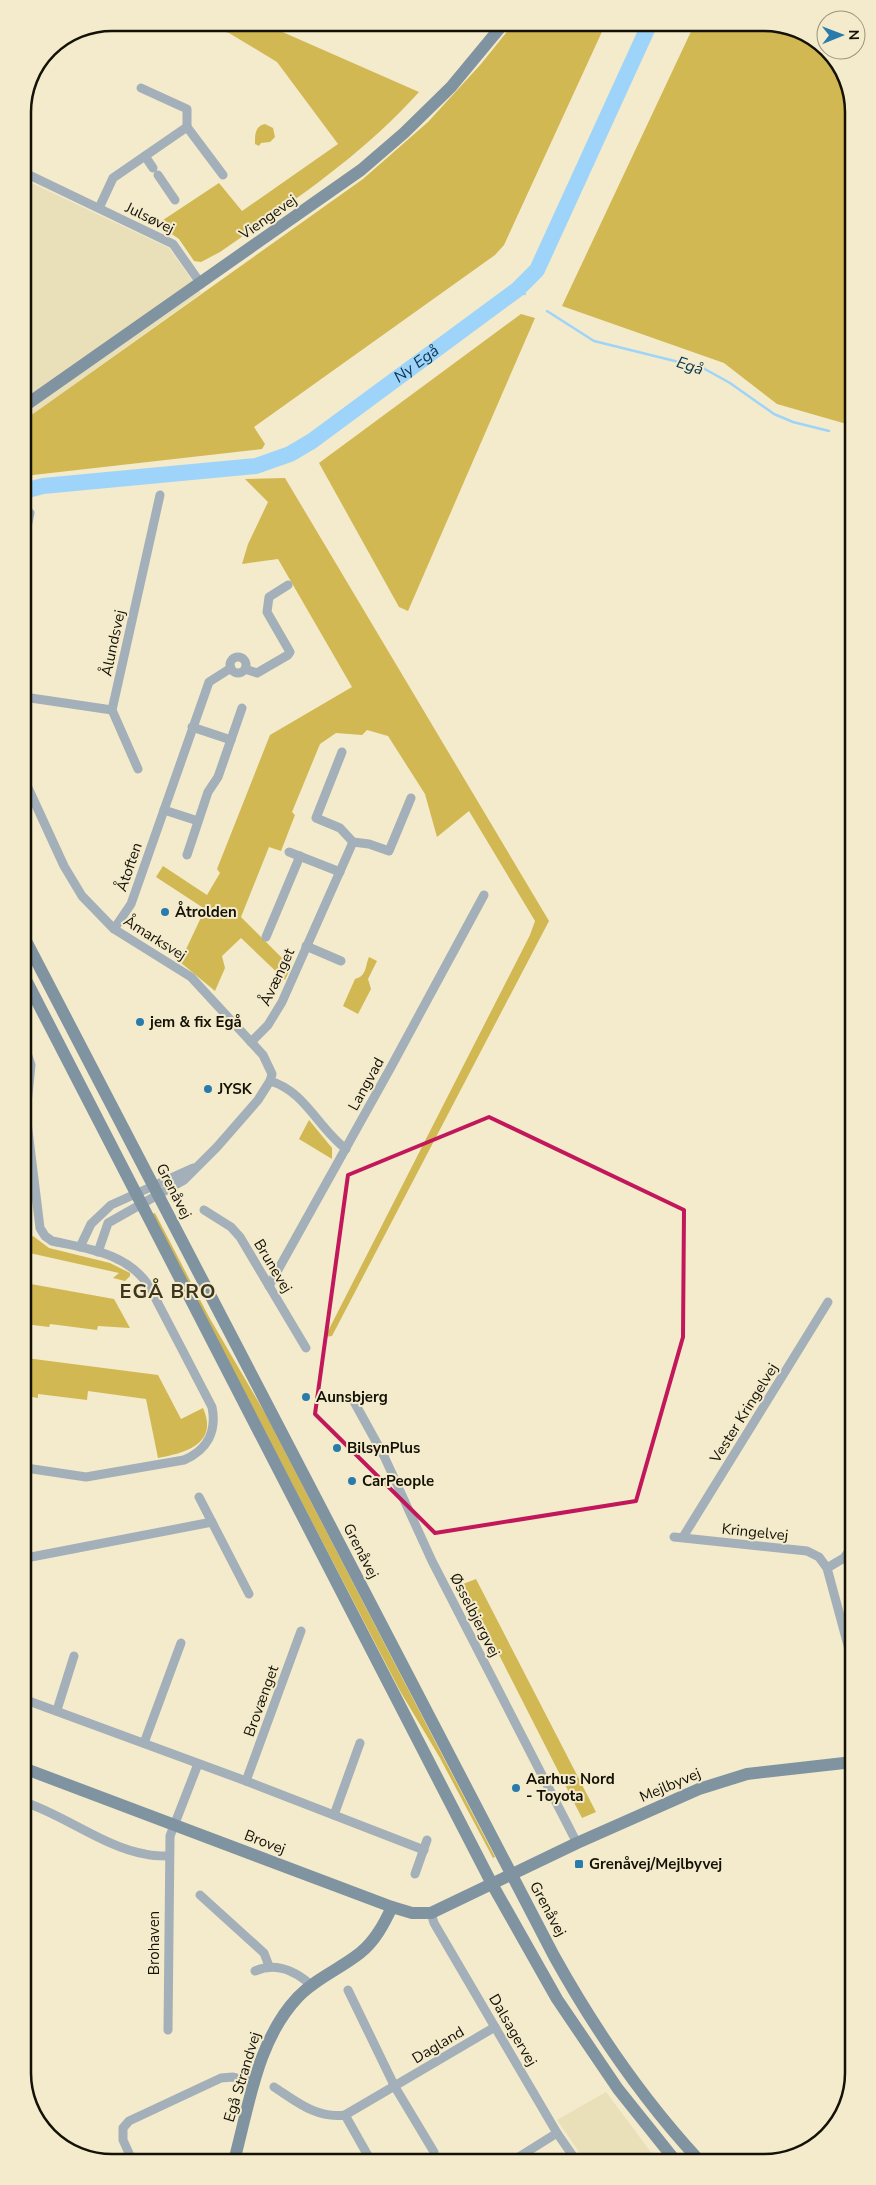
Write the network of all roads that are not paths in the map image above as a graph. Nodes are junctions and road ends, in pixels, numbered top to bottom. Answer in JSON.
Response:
{"nodes":[{"id":1,"x":497,"y":31,"type":"edge"},
{"id":2,"x":141,"y":88,"type":"dead end"},
{"id":3,"x":187,"y":126,"type":"junction"},
{"id":4,"x":145,"y":156,"type":"junction"},
{"id":5,"x":223,"y":175,"type":"dead end"},
{"id":6,"x":31,"y":176,"type":"edge"},
{"id":7,"x":176,"y":200,"type":"dead end"},
{"id":8,"x":99,"y":208,"type":"junction"},
{"id":9,"x":201,"y":284,"type":"junction"},
{"id":10,"x":31,"y":401,"type":"edge"},
{"id":11,"x":160,"y":495,"type":"dead end"},
{"id":12,"x":288,"y":585,"type":"dead end"},
{"id":13,"x":230,"y":668,"type":"junction"},
{"id":14,"x":245,"y":669,"type":"junction"},
{"id":15,"x":31,"y":698,"type":"edge"},
{"id":16,"x":242,"y":708,"type":"dead end"},
{"id":17,"x":112,"y":710,"type":"junction"},
{"id":18,"x":192,"y":727,"type":"junction"},
{"id":19,"x":230,"y":740,"type":"junction"},
{"id":20,"x":342,"y":752,"type":"dead end"},
{"id":21,"x":138,"y":769,"type":"dead end"},
{"id":22,"x":31,"y":794,"type":"edge"},
{"id":23,"x":411,"y":798,"type":"dead end"},
{"id":24,"x":164,"y":810,"type":"junction"},
{"id":25,"x":198,"y":821,"type":"junction"},
{"id":26,"x":353,"y":842,"type":"junction"},
{"id":27,"x":289,"y":852,"type":"dead end"},
{"id":28,"x":187,"y":855,"type":"dead end"},
{"id":29,"x":300,"y":856,"type":"junction"},
{"id":30,"x":340,"y":872,"type":"junction"},
{"id":31,"x":484,"y":895,"type":"dead end"},
{"id":32,"x":114,"y":929,"type":"junction"},
{"id":33,"x":266,"y":938,"type":"dead end"},
{"id":34,"x":306,"y":946,"type":"junction"},
{"id":35,"x":31,"y":951,"type":"edge"},
{"id":36,"x":342,"y":961,"type":"dead end"},
{"id":37,"x":31,"y":990,"type":"edge"},
{"id":38,"x":251,"y":1042,"type":"junction"},
{"id":39,"x":270,"y":1081,"type":"junction"},
{"id":40,"x":346,"y":1149,"type":"junction"},
{"id":41,"x":31,"y":1155,"type":"edge"},
{"id":42,"x":155,"y":1190,"type":"junction"},
{"id":43,"x":138,"y":1199,"type":"junction"},
{"id":44,"x":204,"y":1210,"type":"dead end"},
{"id":45,"x":80,"y":1248,"type":"junction"},
{"id":46,"x":98,"y":1252,"type":"junction"},
{"id":47,"x":268,"y":1286,"type":"junction"},
{"id":48,"x":828,"y":1302,"type":"dead end"},
{"id":49,"x":306,"y":1348,"type":"dead end"},
{"id":50,"x":352,"y":1398,"type":"dead end"},
{"id":51,"x":31,"y":1469,"type":"edge"},
{"id":52,"x":199,"y":1497,"type":"dead end"},
{"id":53,"x":212,"y":1522,"type":"junction"},
{"id":54,"x":678,"y":1537,"type":"joint"},
{"id":55,"x":31,"y":1557,"type":"edge"},
{"id":56,"x":845,"y":1557,"type":"edge"},
{"id":57,"x":827,"y":1568,"type":"junction"},
{"id":58,"x":249,"y":1594,"type":"dead end"},
{"id":59,"x":301,"y":1631,"type":"dead end"},
{"id":60,"x":845,"y":1637,"type":"edge"},
{"id":61,"x":181,"y":1643,"type":"dead end"},
{"id":62,"x":74,"y":1656,"type":"dead end"},
{"id":63,"x":31,"y":1702,"type":"edge"},
{"id":64,"x":57,"y":1710,"type":"junction"},
{"id":65,"x":144,"y":1743,"type":"junction"},
{"id":66,"x":360,"y":1743,"type":"dead end"},
{"id":67,"x":845,"y":1763,"type":"edge"},
{"id":68,"x":198,"y":1764,"type":"junction"},
{"id":69,"x":31,"y":1771,"type":"edge"},
{"id":70,"x":246,"y":1781,"type":"junction"},
{"id":71,"x":31,"y":1804,"type":"edge"},
{"id":72,"x":334,"y":1815,"type":"junction"},
{"id":73,"x":174,"y":1824,"type":"junction"},
{"id":74,"x":427,"y":1840,"type":"dead end"},
{"id":75,"x":577,"y":1843,"type":"junction"},
{"id":76,"x":424,"y":1850,"type":"junction"},
{"id":77,"x":168,"y":1856,"type":"junction"},
{"id":78,"x":415,"y":1874,"type":"dead end"},
{"id":79,"x":511,"y":1875,"type":"junction"},
{"id":80,"x":492,"y":1884,"type":"junction"},
{"id":81,"x":200,"y":1896,"type":"dead end"},
{"id":82,"x":392,"y":1907,"type":"junction"},
{"id":83,"x":432,"y":1913,"type":"junction"},
{"id":84,"x":269,"y":1966,"type":"junction"},
{"id":85,"x":255,"y":1971,"type":"dead end"},
{"id":86,"x":311,"y":1985,"type":"junction"},
{"id":87,"x":348,"y":1990,"type":"dead end"},
{"id":88,"x":495,"y":2027,"type":"junction"},
{"id":89,"x":168,"y":2030,"type":"dead end"},
{"id":90,"x":255,"y":2083,"type":"junction"},
{"id":91,"x":274,"y":2087,"type":"dead end"},
{"id":92,"x":394,"y":2087,"type":"junction"},
{"id":93,"x":345,"y":2115,"type":"junction"},
{"id":94,"x":557,"y":2132,"type":"junction"},
{"id":95,"x":434,"y":2152,"type":"dead end"},
{"id":96,"x":129,"y":2154,"type":"edge"},
{"id":97,"x":236,"y":2154,"type":"edge"},
{"id":98,"x":368,"y":2154,"type":"edge"},
{"id":99,"x":523,"y":2154,"type":"edge"},
{"id":100,"x":572,"y":2154,"type":"edge"},
{"id":101,"x":670,"y":2154,"type":"edge"},
{"id":102,"x":694,"y":2154,"type":"edge"}],
"edges":[{"from":1,"to":9,"type":"main road","name":"Viengevej"},
{"from":2,"to":3,"type":"street"},
{"from":3,"to":4,"type":"street"},
{"from":3,"to":5,"type":"street"},
{"from":4,"to":7,"type":"street","name":"Julsøvej"},
{"from":4,"to":8,"type":"street"},
{"from":6,"to":8,"type":"street","name":"Julsøvej"},
{"from":8,"to":9,"type":"street","name":"Julsøvej"},
{"from":9,"to":10,"type":"main road","name":"Viengevej"},
{"from":11,"to":17,"type":"street","name":"Ålundsvej"},
{"from":12,"to":14,"type":"street","name":"Åtoften"},
{"from":13,"to":14,"type":"street","name":"Åtoften"},
{"from":13,"to":14,"type":"street","name":"Åtoften"},
{"from":13,"to":18,"type":"street","name":"Åtoften"},
{"from":15,"to":17,"type":"street"},
{"from":16,"to":19,"type":"street"},
{"from":17,"to":21,"type":"street"},
{"from":18,"to":19,"type":"street"},
{"from":18,"to":24,"type":"street","name":"Åtoften"},
{"from":19,"to":25,"type":"street"},
{"from":20,"to":26,"type":"street"},
{"from":22,"to":32,"type":"street","name":"Åmarksvej"},
{"from":23,"to":26,"type":"street"},
{"from":24,"to":25,"type":"street"},
{"from":24,"to":32,"type":"street","name":"Åtoften"},
{"from":25,"to":28,"type":"street"},
{"from":26,"to":30,"type":"street","name":"Åvænget"},
{"from":27,"to":29,"type":"street"},
{"from":29,"to":30,"type":"street"},
{"from":29,"to":33,"type":"street","name":"Åvænget"},
{"from":30,"to":34,"type":"street","name":"Åvænget"},
{"from":31,"to":40,"type":"street","name":"Langvad"},
{"from":32,"to":38,"type":"street","name":"Åmarksvej"},
{"from":34,"to":36,"type":"street","name":"Åvænget"},
{"from":34,"to":38,"type":"street","name":"Åvænget"},
{"from":35,"to":42,"type":"main road","name":"Grenåvej"},
{"from":37,"to":43,"type":"main road"},
{"from":38,"to":39,"type":"street","name":"Åmarksvej"},
{"from":39,"to":40,"type":"street"},
{"from":39,"to":42,"type":"street"},
{"from":40,"to":47,"type":"street","name":"Langvad"},
{"from":41,"to":45,"type":"street"},
{"from":42,"to":43,"type":"street"},
{"from":42,"to":79,"type":"main road","name":"Grenåvej"},
{"from":43,"to":45,"type":"street"},
{"from":43,"to":46,"type":"street"},
{"from":43,"to":80,"type":"main road"},
{"from":44,"to":47,"type":"street","name":"Brunevej"},
{"from":45,"to":46,"type":"street"},
{"from":46,"to":51,"type":"street"},
{"from":47,"to":49,"type":"street","name":"Brunevej"},
{"from":48,"to":54,"type":"street","name":"Vester Kringelvej"},
{"from":50,"to":75,"type":"street","name":"Øsselbjergvej"},
{"from":52,"to":53,"type":"street"},
{"from":53,"to":55,"type":"street"},
{"from":53,"to":58,"type":"street"},
{"from":54,"to":57,"type":"street","name":"Kringelvej"},
{"from":56,"to":57,"type":"street"},
{"from":57,"to":60,"type":"street"},
{"from":59,"to":70,"type":"street","name":"Brovænget"},
{"from":61,"to":65,"type":"street"},
{"from":62,"to":64,"type":"street"},
{"from":63,"to":64,"type":"street"},
{"from":64,"to":65,"type":"street"},
{"from":65,"to":68,"type":"street"},
{"from":66,"to":72,"type":"street"},
{"from":67,"to":75,"type":"main road","name":"Mejlbyvej"},
{"from":68,"to":70,"type":"street"},
{"from":68,"to":73,"type":"street"},
{"from":69,"to":73,"type":"main road","name":"Brovej"},
{"from":70,"to":72,"type":"street"},
{"from":71,"to":77,"type":"street"},
{"from":72,"to":76,"type":"street"},
{"from":73,"to":77,"type":"street","name":"Brohaven"},
{"from":73,"to":82,"type":"main road","name":"Brovej"},
{"from":74,"to":76,"type":"street"},
{"from":75,"to":79,"type":"main road","name":"Mejlbyvej"},
{"from":76,"to":78,"type":"street"},
{"from":77,"to":89,"type":"street","name":"Brohaven"},
{"from":79,"to":80,"type":"main road","name":"Mejlbyvej"},
{"from":79,"to":102,"type":"main road","name":"Grenåvej"},
{"from":80,"to":83,"type":"main road","name":"Brovej"},
{"from":80,"to":101,"type":"main road"},
{"from":81,"to":84,"type":"street"},
{"from":82,"to":83,"type":"main road","name":"Brovej"},
{"from":82,"to":86,"type":"main road","name":"Egå Strandvej"},
{"from":83,"to":88,"type":"street","name":"Dalsagervej"},
{"from":84,"to":85,"type":"street"},
{"from":84,"to":86,"type":"street"},
{"from":86,"to":90,"type":"main road","name":"Egå Strandvej"},
{"from":87,"to":92,"type":"street"},
{"from":88,"to":92,"type":"street","name":"Dagland"},
{"from":88,"to":94,"type":"street","name":"Dalsagervej"},
{"from":90,"to":96,"type":"street"},
{"from":90,"to":97,"type":"main road","name":"Egå Strandvej"},
{"from":91,"to":93,"type":"street"},
{"from":92,"to":93,"type":"street","name":"Dagland"},
{"from":92,"to":95,"type":"street"},
{"from":93,"to":98,"type":"street"},
{"from":94,"to":99,"type":"street"},
{"from":94,"to":100,"type":"street","name":"Dalsagervej"}]}
